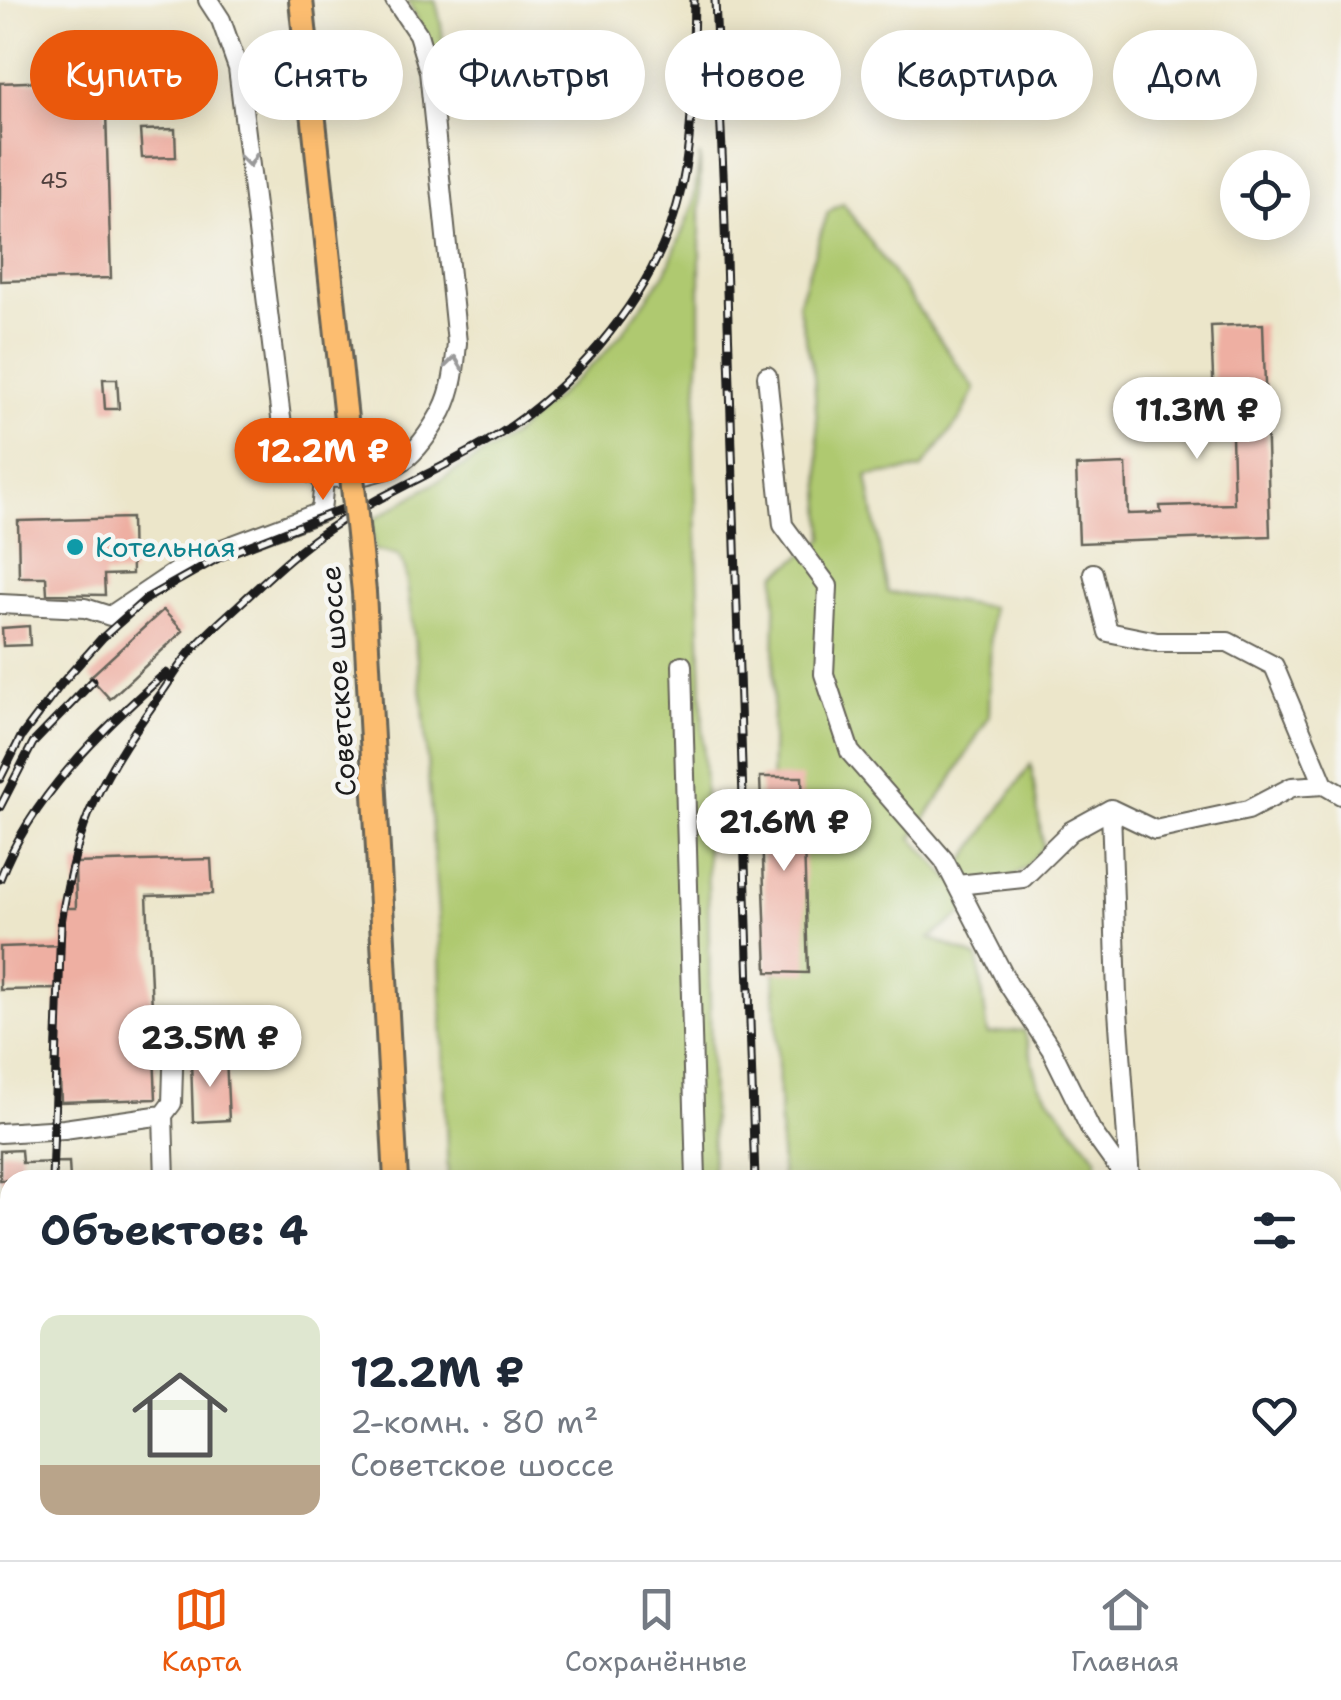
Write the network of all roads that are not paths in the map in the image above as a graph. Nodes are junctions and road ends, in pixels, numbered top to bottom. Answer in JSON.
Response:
{"nodes":[{"id":1,"x":208,"y":0,"type":"edge"},
{"id":2,"x":302,"y":0,"type":"edge"},
{"id":3,"x":395,"y":0,"type":"edge"},
{"id":4,"x":767,"y":376,"type":"dead end"},
{"id":5,"x":324,"y":479,"type":"junction"},
{"id":6,"x":1093,"y":573,"type":"dead end"},
{"id":7,"x":0,"y":604,"type":"edge"},
{"id":8,"x":682,"y":665,"type":"dead end"},
{"id":9,"x":1324,"y":784,"type":"junction"},
{"id":10,"x":1341,"y":795,"type":"edge"},
{"id":11,"x":1112,"y":809,"type":"junction"},
{"id":12,"x":957,"y":885,"type":"junction"},
{"id":13,"x":174,"y":1036,"type":"dead end"},
{"id":14,"x":163,"y":1115,"type":"junction"},
{"id":15,"x":0,"y":1133,"type":"edge"},
{"id":16,"x":165,"y":1170,"type":"edge"},
{"id":17,"x":395,"y":1170,"type":"edge"},
{"id":18,"x":696,"y":1170,"type":"edge"},
{"id":19,"x":1121,"y":1170,"type":"edge"},
{"id":20,"x":1128,"y":1170,"type":"edge"}],
"edges":[{"from":1,"to":5,"type":"street","one_way":true},
{"from":2,"to":17,"type":"main road","name":"Советское шоссе","bridge":true},
{"from":5,"to":3,"type":"street","one_way":true},
{"from":4,"to":12,"type":"street"},
{"from":5,"to":7,"type":"street"},
{"from":6,"to":9,"type":"street"},
{"from":8,"to":18,"type":"street"},
{"from":9,"to":10,"type":"street"},
{"from":9,"to":11,"type":"street"},
{"from":11,"to":12,"type":"street"},
{"from":11,"to":20,"type":"street"},
{"from":12,"to":19,"type":"street"},
{"from":13,"to":14,"type":"street"},
{"from":14,"to":15,"type":"street"},
{"from":14,"to":16,"type":"street"}]}
